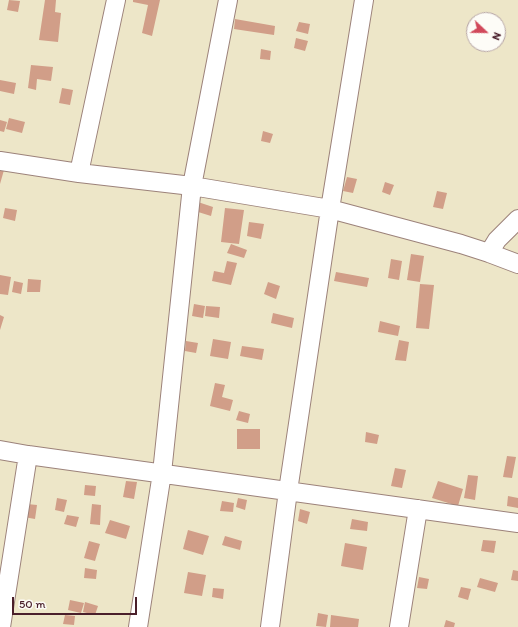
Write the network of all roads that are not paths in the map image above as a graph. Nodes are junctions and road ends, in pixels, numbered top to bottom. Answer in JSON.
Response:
{"nodes":[{"id":1,"x":116,"y":0,"type":"edge"},
{"id":2,"x":228,"y":0,"type":"edge"},
{"id":3,"x":364,"y":0,"type":"edge"},
{"id":4,"x":0,"y":161,"type":"edge"},
{"id":5,"x":79,"y":173,"type":"junction"},
{"id":6,"x":192,"y":186,"type":"junction"},
{"id":7,"x":330,"y":209,"type":"junction"},
{"id":8,"x":518,"y":218,"type":"edge"},
{"id":9,"x":489,"y":253,"type":"junction"},
{"id":10,"x":518,"y":264,"type":"edge"},
{"id":11,"x":0,"y":450,"type":"edge"},
{"id":12,"x":28,"y":455,"type":"junction"},
{"id":13,"x":162,"y":473,"type":"junction"},
{"id":14,"x":288,"y":492,"type":"junction"},
{"id":15,"x":418,"y":509,"type":"junction"},
{"id":16,"x":518,"y":523,"type":"edge"},
{"id":17,"x":1,"y":627,"type":"edge"},
{"id":18,"x":138,"y":627,"type":"edge"},
{"id":19,"x":270,"y":627,"type":"edge"},
{"id":20,"x":400,"y":627,"type":"edge"}],
"edges":[{"from":1,"to":5,"type":"street"},
{"from":2,"to":6,"type":"street"},
{"from":3,"to":7,"type":"street"},
{"from":4,"to":5,"type":"street"},
{"from":5,"to":6,"type":"street"},
{"from":6,"to":7,"type":"street"},
{"from":6,"to":13,"type":"street"},
{"from":7,"to":9,"type":"street"},
{"from":7,"to":14,"type":"street"},
{"from":8,"to":9,"type":"street"},
{"from":9,"to":10,"type":"street"},
{"from":11,"to":12,"type":"street"},
{"from":12,"to":13,"type":"street"},
{"from":12,"to":17,"type":"street"},
{"from":13,"to":14,"type":"street"},
{"from":13,"to":18,"type":"street"},
{"from":14,"to":15,"type":"street"},
{"from":14,"to":19,"type":"street"},
{"from":15,"to":16,"type":"street"},
{"from":15,"to":20,"type":"street"}]}
